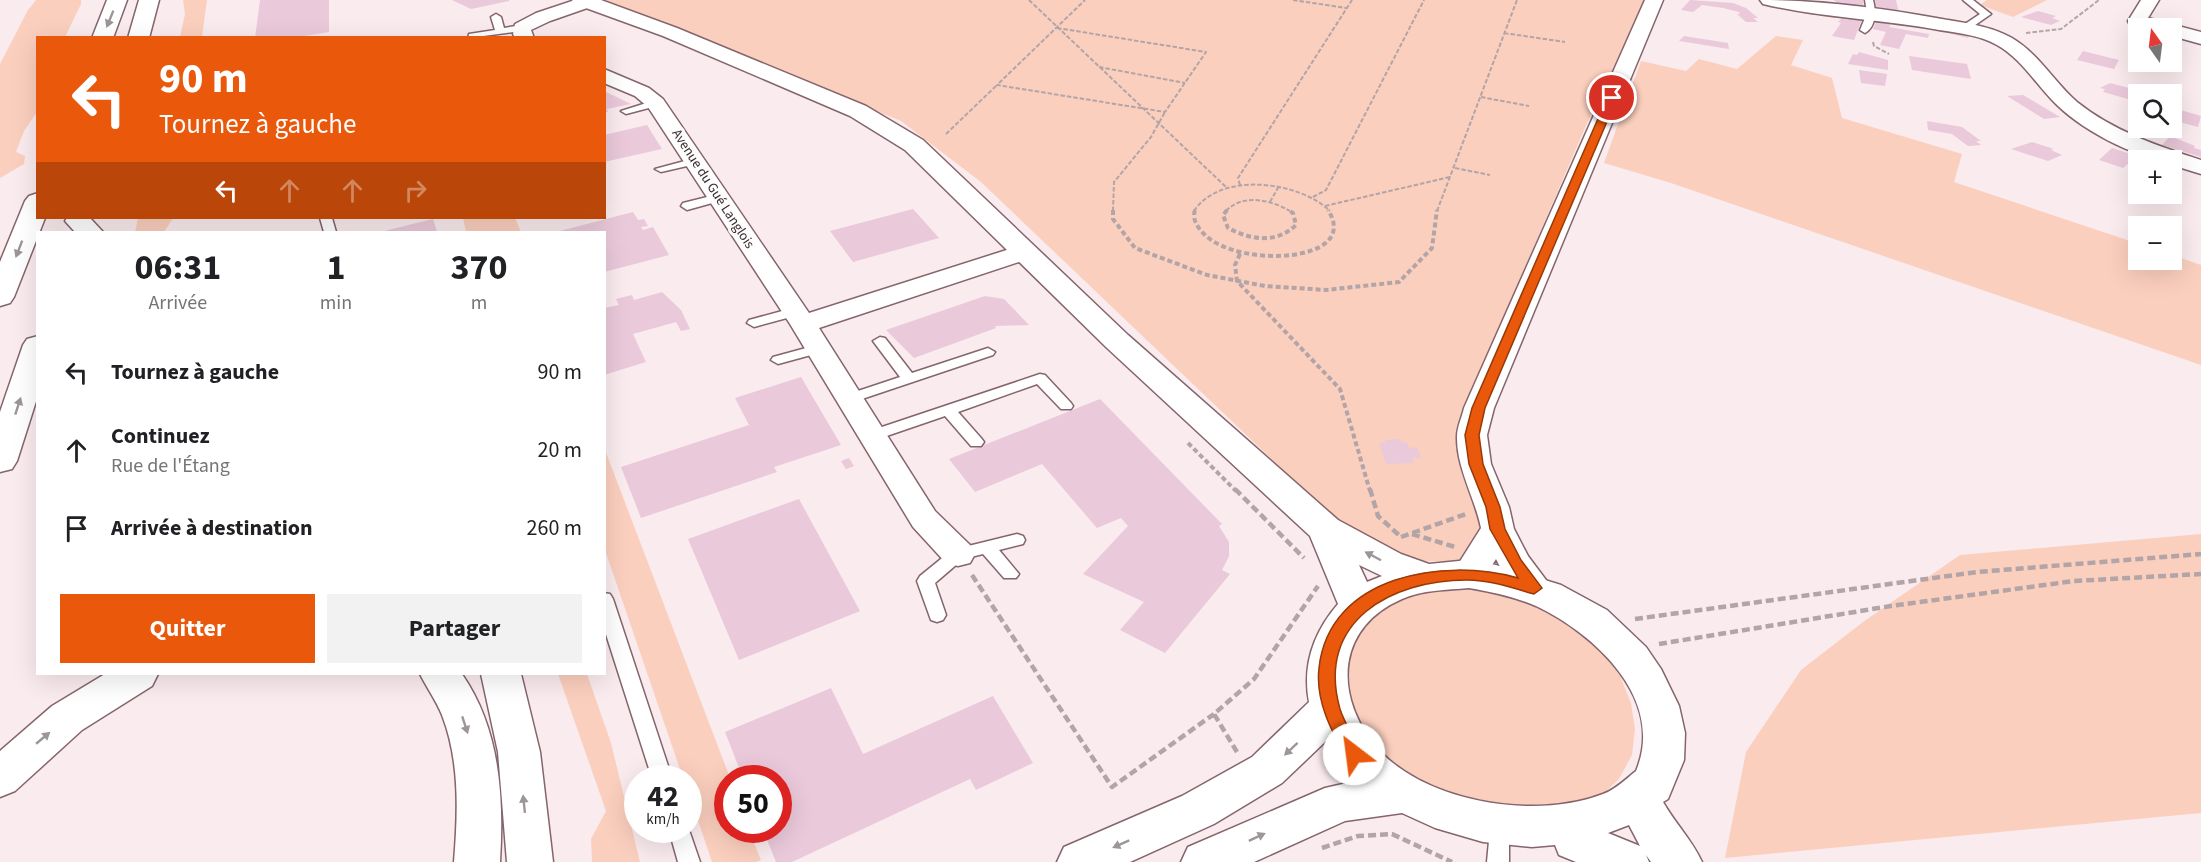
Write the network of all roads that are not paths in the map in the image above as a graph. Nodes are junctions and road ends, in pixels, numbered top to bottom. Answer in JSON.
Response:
{"nodes":[{"id":1,"x":117,"y":0,"type":"edge"},
{"id":2,"x":149,"y":0,"type":"edge"},
{"id":3,"x":1654,"y":0,"type":"edge"},
{"id":4,"x":1769,"y":0,"type":"edge"},
{"id":5,"x":1967,"y":0,"type":"edge"},
{"id":6,"x":2150,"y":0,"type":"edge"},
{"id":7,"x":589,"y":1,"type":"edge"},
{"id":8,"x":1821,"y":4,"type":"edge"},
{"id":9,"x":1869,"y":14,"type":"edge"},
{"id":10,"x":495,"y":17,"type":"dead end"},
{"id":11,"x":2139,"y":18,"type":"edge"},
{"id":12,"x":1965,"y":28,"type":"junction"},
{"id":13,"x":500,"y":32,"type":"junction"},
{"id":14,"x":524,"y":33,"type":"edge"},
{"id":15,"x":2182,"y":33,"type":"edge"},
{"id":16,"x":103,"y":36,"type":"edge"},
{"id":17,"x":139,"y":36,"type":"edge"},
{"id":18,"x":472,"y":36,"type":"dead end"},
{"id":19,"x":2201,"y":38,"type":"edge"},
{"id":20,"x":606,"y":76,"type":"edge"},
{"id":21,"x":656,"y":103,"type":"junction"},
{"id":22,"x":626,"y":111,"type":"dead end"},
{"id":23,"x":696,"y":161,"type":"junction"},
{"id":24,"x":2201,"y":167,"type":"edge"},
{"id":25,"x":661,"y":169,"type":"dead end"},
{"id":26,"x":719,"y":198,"type":"junction"},
{"id":27,"x":36,"y":206,"type":"edge"},
{"id":28,"x":687,"y":206,"type":"dead end"},
{"id":29,"x":1025,"y":252,"type":"junction"},
{"id":30,"x":0,"y":297,"type":"edge"},
{"id":31,"x":798,"y":318,"type":"junction"},
{"id":32,"x":754,"y":323,"type":"dead end"},
{"id":33,"x":880,"y":341,"type":"dead end"},
{"id":34,"x":817,"y":349,"type":"junction"},
{"id":35,"x":36,"y":351,"type":"edge"},
{"id":36,"x":988,"y":352,"type":"dead end"},
{"id":37,"x":778,"y":360,"type":"dead end"},
{"id":38,"x":909,"y":379,"type":"junction"},
{"id":39,"x":848,"y":399,"type":"junction"},
{"id":40,"x":1066,"y":406,"type":"dead end"},
{"id":41,"x":950,"y":412,"type":"junction"},
{"id":42,"x":872,"y":436,"type":"junction"},
{"id":43,"x":976,"y":442,"type":"dead end"},
{"id":44,"x":0,"y":461,"type":"edge"},
{"id":45,"x":1495,"y":518,"type":"junction"},
{"id":46,"x":1325,"y":529,"type":"junction"},
{"id":47,"x":1017,"y":540,"type":"dead end"},
{"id":48,"x":988,"y":549,"type":"junction"},
{"id":49,"x":958,"y":554,"type":"junction"},
{"id":50,"x":1463,"y":561,"type":"junction"},
{"id":51,"x":1010,"y":574,"type":"dead end"},
{"id":52,"x":1424,"y":577,"type":"junction"},
{"id":53,"x":1534,"y":588,"type":"junction"},
{"id":54,"x":606,"y":605,"type":"edge"},
{"id":55,"x":1359,"y":607,"type":"junction"},
{"id":56,"x":938,"y":615,"type":"dead end"},
{"id":57,"x":136,"y":675,"type":"edge"},
{"id":58,"x":441,"y":675,"type":"edge"},
{"id":59,"x":501,"y":675,"type":"edge"},
{"id":60,"x":1331,"y":707,"type":"junction"},
{"id":61,"x":658,"y":765,"type":"edge"},
{"id":62,"x":0,"y":778,"type":"edge"},
{"id":63,"x":1641,"y":804,"type":"junction"},
{"id":64,"x":1394,"y":815,"type":"junction"},
{"id":65,"x":1575,"y":840,"type":"junction"},
{"id":66,"x":683,"y":843,"type":"edge"},
{"id":67,"x":1498,"y":852,"type":"edge"},
{"id":68,"x":477,"y":862,"type":"edge"},
{"id":69,"x":530,"y":862,"type":"edge"},
{"id":70,"x":689,"y":862,"type":"edge"},
{"id":71,"x":1080,"y":862,"type":"edge"},
{"id":72,"x":1204,"y":862,"type":"edge"},
{"id":73,"x":1626,"y":862,"type":"edge"},
{"id":74,"x":1679,"y":862,"type":"edge"}],
"edges":[{"from":1,"to":16,"type":"main road","one_way":true},
{"from":2,"to":17,"type":"main road"},
{"from":3,"to":45,"type":"street"},
{"from":4,"to":8,"type":"street"},
{"from":5,"to":12,"type":"lane"},
{"from":6,"to":11,"type":"street"},
{"from":7,"to":14,"type":"street"},
{"from":7,"to":29,"type":"main road"},
{"from":8,"to":9,"type":"street"},
{"from":9,"to":12,"type":"street"},
{"from":10,"to":13,"type":"lane"},
{"from":12,"to":24,"type":"street"},
{"from":13,"to":14,"type":"lane"},
{"from":13,"to":18,"type":"lane"},
{"from":15,"to":19,"type":"street"},
{"from":20,"to":21,"type":"street","name":"Avenue du Gué Langlois"},
{"from":21,"to":22,"type":"lane"},
{"from":21,"to":23,"type":"street","name":"Avenue du Gué Langlois"},
{"from":23,"to":25,"type":"lane"},
{"from":23,"to":26,"type":"street","name":"Avenue du Gué Langlois"},
{"from":26,"to":28,"type":"lane"},
{"from":26,"to":31,"type":"street","name":"Avenue du Gué Langlois"},
{"from":27,"to":30,"type":"main road","one_way":true},
{"from":29,"to":31,"type":"street"},
{"from":29,"to":46,"type":"main road"},
{"from":31,"to":32,"type":"lane"},
{"from":31,"to":34,"type":"street","name":"Avenue du Gué Langlois"},
{"from":33,"to":38,"type":"lane"},
{"from":34,"to":37,"type":"lane"},
{"from":34,"to":39,"type":"street","name":"Avenue du Gué Langlois"},
{"from":44,"to":35,"type":"main road","one_way":true},
{"from":36,"to":38,"type":"lane"},
{"from":38,"to":39,"type":"lane"},
{"from":39,"to":42,"type":"street","name":"Avenue du Gué Langlois"},
{"from":40,"to":41,"type":"lane"},
{"from":41,"to":42,"type":"lane"},
{"from":41,"to":43,"type":"lane"},
{"from":42,"to":49,"type":"street","name":"Avenue du Gué Langlois"},
{"from":45,"to":50,"type":"street"},
{"from":45,"to":53,"type":"street"},
{"from":52,"to":46,"type":"main road","one_way":true},
{"from":46,"to":55,"type":"main road"},
{"from":47,"to":48,"type":"lane"},
{"from":48,"to":49,"type":"lane"},
{"from":48,"to":51,"type":"lane"},
{"from":49,"to":56,"type":"lane"},
{"from":50,"to":52,"type":"main road"},
{"from":50,"to":53,"type":"main road"},
{"from":52,"to":55,"type":"main road"},
{"from":53,"to":63,"type":"main road"},
{"from":54,"to":61,"type":"lane"},
{"from":55,"to":60,"type":"main road"},
{"from":62,"to":57,"type":"main road","one_way":true},
{"from":58,"to":68,"type":"main road","one_way":true},
{"from":69,"to":59,"type":"main road","one_way":true},
{"from":60,"to":64,"type":"main road"},
{"from":60,"to":71,"type":"main road","one_way":true},
{"from":63,"to":65,"type":"main road"},
{"from":63,"to":74,"type":"main road"},
{"from":64,"to":67,"type":"main road"},
{"from":72,"to":64,"type":"main road","one_way":true},
{"from":65,"to":67,"type":"main road"},
{"from":65,"to":73,"type":"main road"},
{"from":66,"to":70,"type":"lane"}]}
